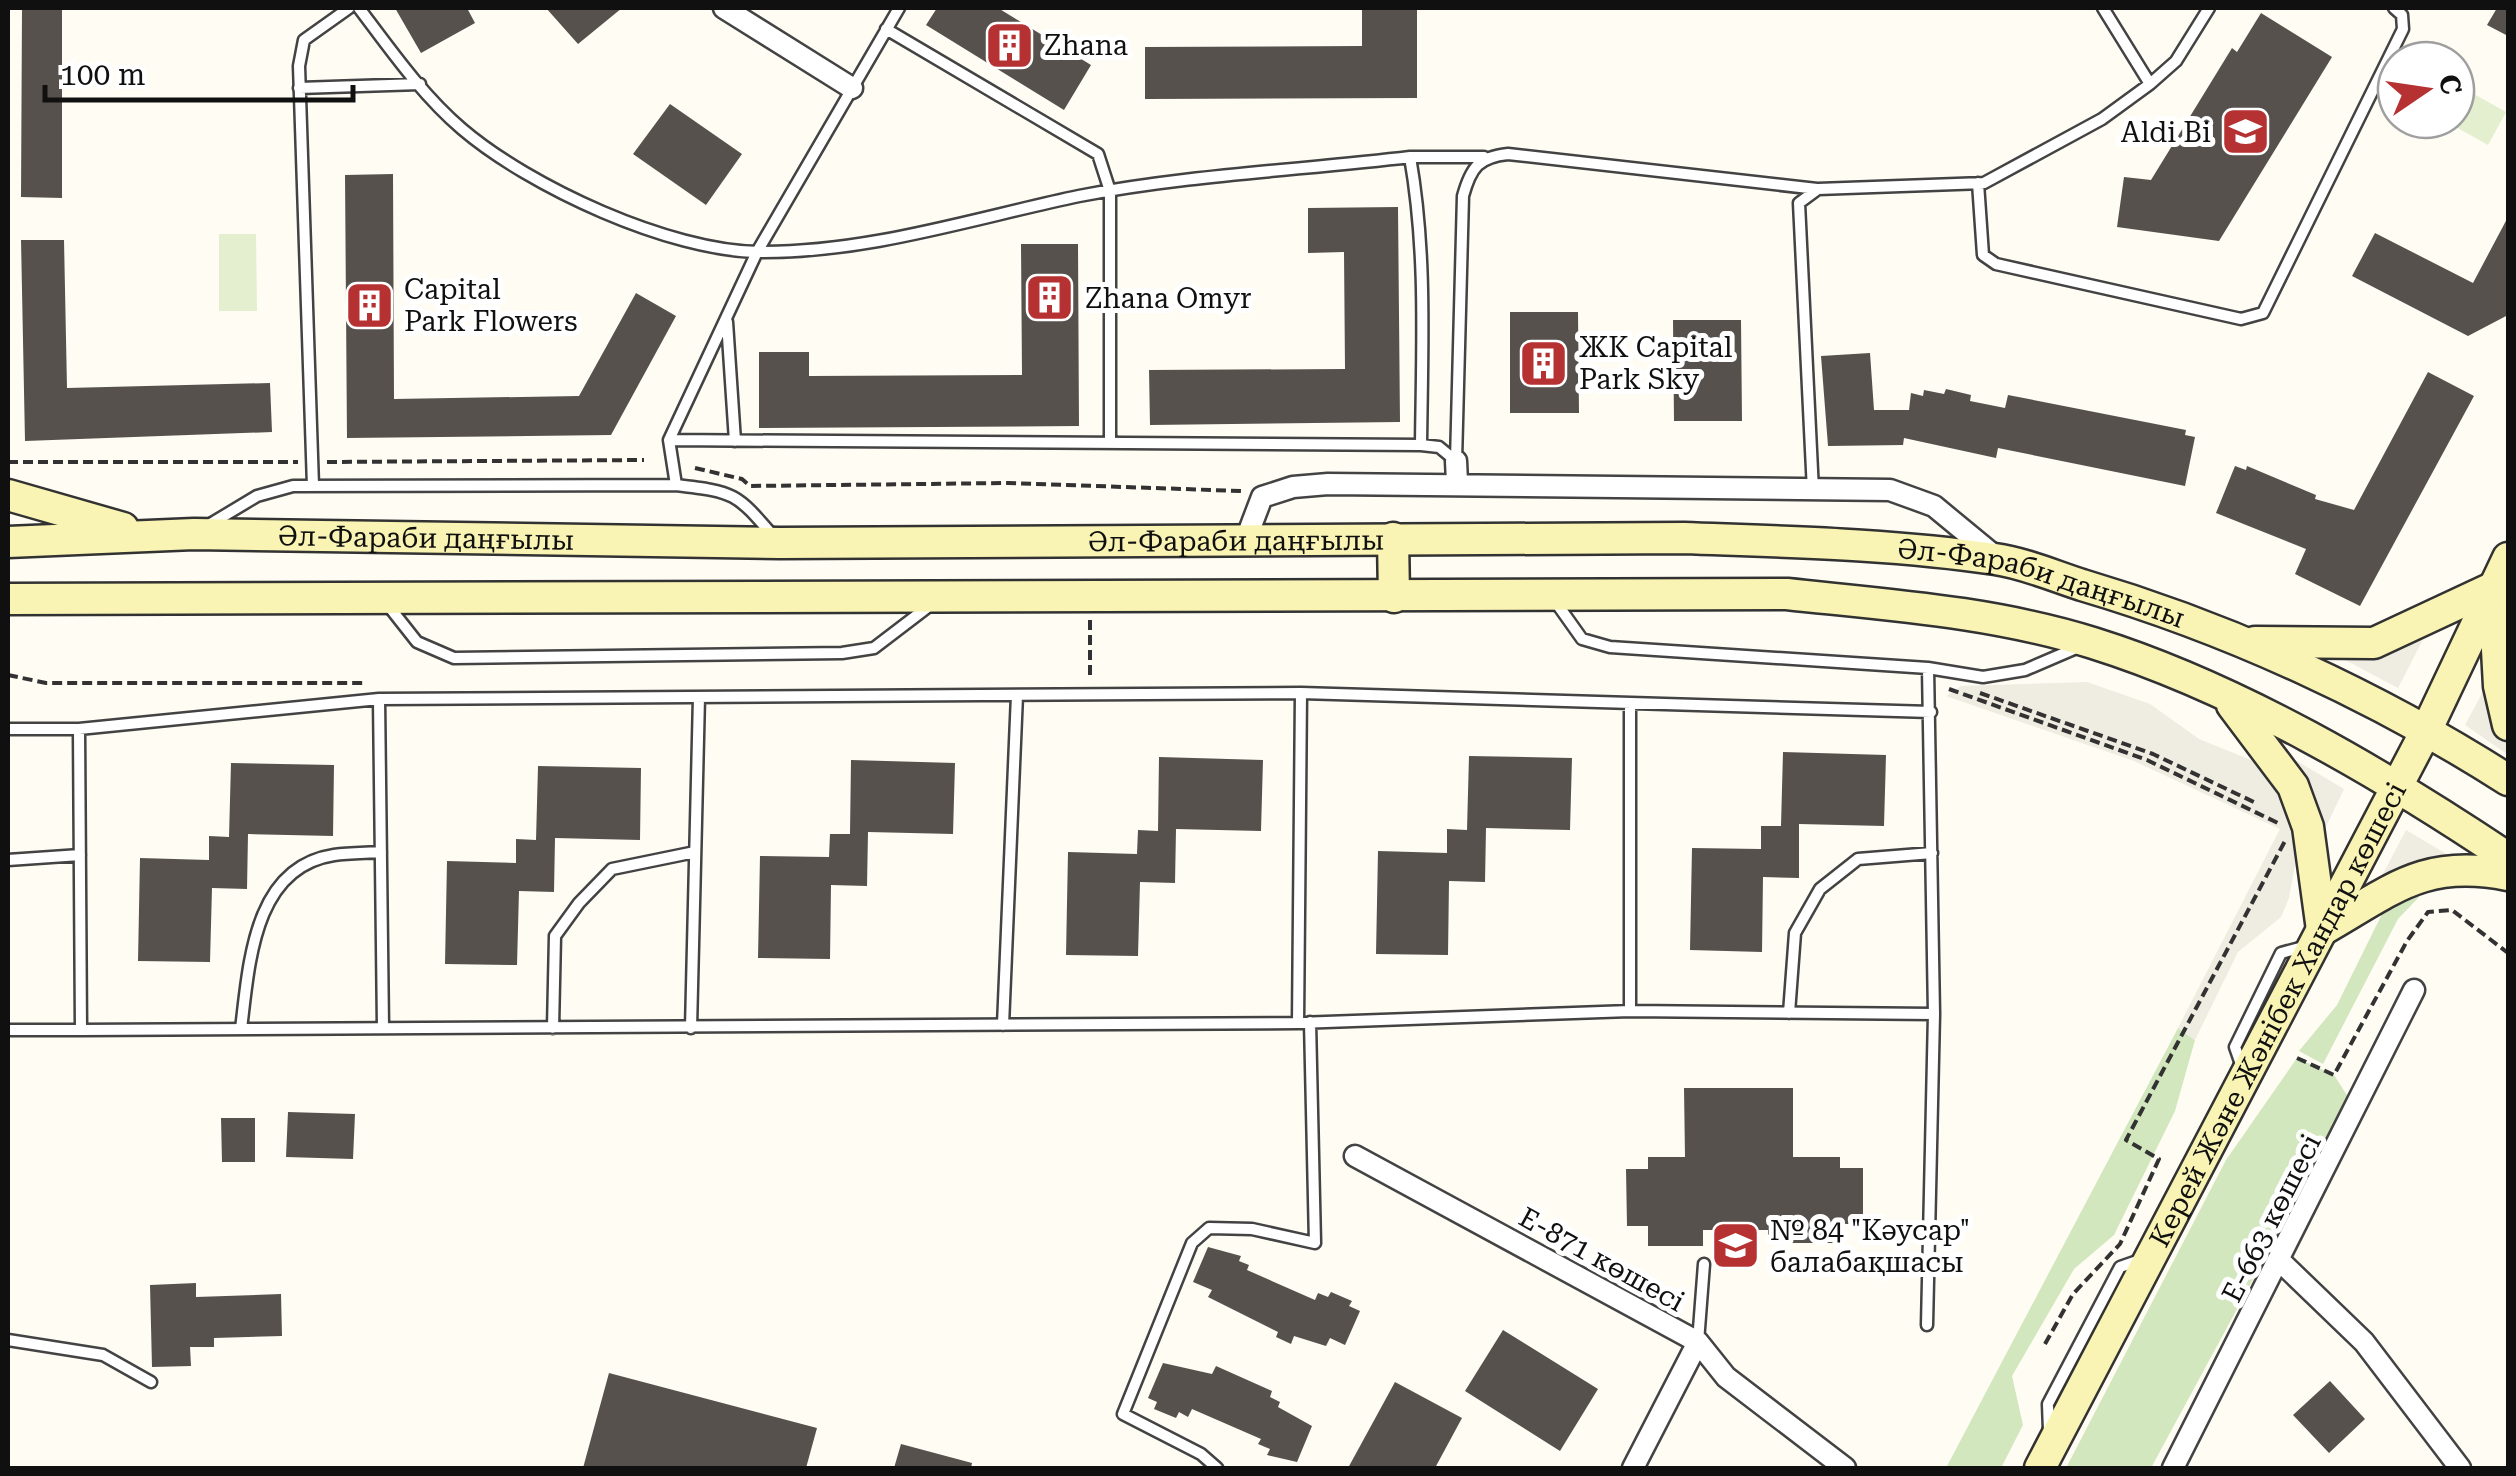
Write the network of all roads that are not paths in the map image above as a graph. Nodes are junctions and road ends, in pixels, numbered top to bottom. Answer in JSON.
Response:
{"nodes":[{"id":1,"x":349,"y":8,"type":"edge"},
{"id":2,"x":359,"y":8,"type":"edge"},
{"id":3,"x":724,"y":8,"type":"edge"},
{"id":4,"x":899,"y":8,"type":"edge"},
{"id":5,"x":2103,"y":8,"type":"edge"},
{"id":6,"x":2209,"y":8,"type":"edge"},
{"id":7,"x":2394,"y":8,"type":"edge"},
{"id":8,"x":886,"y":30,"type":"junction"},
{"id":9,"x":420,"y":84,"type":"junction"},
{"id":10,"x":2150,"y":84,"type":"junction"},
{"id":11,"x":299,"y":88,"type":"junction"},
{"id":12,"x":852,"y":88,"type":"junction"},
{"id":13,"x":1485,"y":156,"type":"junction"},
{"id":14,"x":1410,"y":158,"type":"junction"},
{"id":15,"x":1978,"y":183,"type":"junction"},
{"id":16,"x":1818,"y":189,"type":"junction"},
{"id":17,"x":1110,"y":191,"type":"junction"},
{"id":18,"x":757,"y":252,"type":"junction"},
{"id":19,"x":727,"y":317,"type":"junction"},
{"id":20,"x":669,"y":440,"type":"junction"},
{"id":21,"x":735,"y":441,"type":"junction"},
{"id":22,"x":1110,"y":442,"type":"junction"},
{"id":23,"x":1421,"y":445,"type":"junction"},
{"id":24,"x":1457,"y":471,"type":"junction"},
{"id":25,"x":676,"y":484,"type":"junction"},
{"id":26,"x":313,"y":486,"type":"junction"},
{"id":27,"x":1813,"y":491,"type":"junction"},
{"id":28,"x":8,"y":495,"type":"edge"},
{"id":29,"x":194,"y":534,"type":"junction"},
{"id":30,"x":155,"y":536,"type":"junction"},
{"id":31,"x":1394,"y":538,"type":"junction"},
{"id":32,"x":1246,"y":539,"type":"junction"},
{"id":33,"x":8,"y":542,"type":"edge"},
{"id":34,"x":780,"y":543,"type":"junction"},
{"id":35,"x":2508,"y":558,"type":"edge"},
{"id":36,"x":1998,"y":559,"type":"junction"},
{"id":37,"x":2494,"y":587,"type":"junction"},
{"id":38,"x":1551,"y":596,"type":"junction"},
{"id":39,"x":1394,"y":597,"type":"junction"},
{"id":40,"x":938,"y":598,"type":"junction"},
{"id":41,"x":8,"y":599,"type":"edge"},
{"id":42,"x":383,"y":600,"type":"junction"},
{"id":43,"x":2090,"y":642,"type":"junction"},
{"id":44,"x":2242,"y":642,"type":"junction"},
{"id":45,"x":1931,"y":672,"type":"junction"},
{"id":46,"x":1301,"y":693,"type":"junction"},
{"id":47,"x":1017,"y":695,"type":"junction"},
{"id":48,"x":699,"y":697,"type":"junction"},
{"id":49,"x":2227,"y":698,"type":"junction"},
{"id":50,"x":379,"y":699,"type":"junction"},
{"id":51,"x":1630,"y":705,"type":"junction"},
{"id":52,"x":1931,"y":712,"type":"junction"},
{"id":53,"x":2508,"y":724,"type":"edge"},
{"id":54,"x":8,"y":728,"type":"edge"},
{"id":55,"x":79,"y":730,"type":"junction"},
{"id":56,"x":2426,"y":731,"type":"junction"},
{"id":57,"x":2508,"y":780,"type":"edge"},
{"id":58,"x":2398,"y":784,"type":"junction"},
{"id":59,"x":381,"y":852,"type":"junction"},
{"id":60,"x":695,"y":852,"type":"junction"},
{"id":61,"x":1932,"y":854,"type":"junction"},
{"id":62,"x":80,"y":855,"type":"junction"},
{"id":63,"x":2508,"y":858,"type":"edge"},
{"id":64,"x":8,"y":860,"type":"edge"},
{"id":65,"x":2508,"y":875,"type":"edge"},
{"id":66,"x":2318,"y":937,"type":"junction"},
{"id":67,"x":2414,"y":990,"type":"dead end"},
{"id":68,"x":1630,"y":1010,"type":"junction"},
{"id":69,"x":1789,"y":1012,"type":"junction"},
{"id":70,"x":1934,"y":1014,"type":"junction"},
{"id":71,"x":1304,"y":1022,"type":"junction"},
{"id":72,"x":1003,"y":1025,"type":"junction"},
{"id":73,"x":383,"y":1028,"type":"junction"},
{"id":74,"x":553,"y":1028,"type":"junction"},
{"id":75,"x":691,"y":1028,"type":"junction"},
{"id":76,"x":241,"y":1029,"type":"junction"},
{"id":77,"x":8,"y":1030,"type":"edge"},
{"id":78,"x":81,"y":1030,"type":"junction"},
{"id":79,"x":1355,"y":1156,"type":"dead end"},
{"id":80,"x":2281,"y":1262,"type":"junction"},
{"id":81,"x":1704,"y":1264,"type":"dead end"},
{"id":82,"x":1927,"y":1325,"type":"dead end"},
{"id":83,"x":8,"y":1340,"type":"edge"},
{"id":84,"x":1698,"y":1342,"type":"junction"},
{"id":85,"x":151,"y":1382,"type":"dead end"},
{"id":86,"x":2045,"y":1459,"type":"edge"},
{"id":87,"x":1217,"y":1468,"type":"edge"},
{"id":88,"x":1632,"y":1468,"type":"edge"},
{"id":89,"x":1845,"y":1468,"type":"edge"},
{"id":90,"x":2173,"y":1468,"type":"edge"},
{"id":91,"x":2460,"y":1468,"type":"edge"}],
"edges":[{"from":1,"to":11,"type":"lane"},
{"from":2,"to":9,"type":"lane"},
{"from":3,"to":12,"type":"street"},
{"from":4,"to":8,"type":"lane"},
{"from":5,"to":10,"type":"lane"},
{"from":6,"to":10,"type":"lane"},
{"from":7,"to":15,"type":"lane"},
{"from":8,"to":12,"type":"lane"},
{"from":8,"to":17,"type":"lane"},
{"from":9,"to":11,"type":"lane"},
{"from":9,"to":18,"type":"lane"},
{"from":10,"to":15,"type":"lane"},
{"from":11,"to":26,"type":"lane"},
{"from":12,"to":18,"type":"lane"},
{"from":13,"to":14,"type":"lane"},
{"from":13,"to":16,"type":"lane"},
{"from":13,"to":24,"type":"lane"},
{"from":14,"to":17,"type":"lane"},
{"from":14,"to":23,"type":"lane"},
{"from":15,"to":16,"type":"lane"},
{"from":16,"to":27,"type":"lane"},
{"from":17,"to":18,"type":"lane"},
{"from":17,"to":22,"type":"lane"},
{"from":18,"to":19,"type":"lane"},
{"from":19,"to":20,"type":"lane"},
{"from":19,"to":21,"type":"lane"},
{"from":20,"to":21,"type":"lane"},
{"from":20,"to":25,"type":"lane"},
{"from":21,"to":22,"type":"lane"},
{"from":22,"to":23,"type":"lane"},
{"from":23,"to":24,"type":"lane"},
{"from":24,"to":27,"type":"street"},
{"from":24,"to":32,"type":"street"},
{"from":25,"to":26,"type":"lane"},
{"from":25,"to":34,"type":"lane"},
{"from":26,"to":29,"type":"lane"},
{"from":27,"to":36,"type":"street"},
{"from":28,"to":30,"type":"main road"},
{"from":29,"to":30,"type":"main road","name":"Әл-Фараби даңғылы"},
{"from":29,"to":34,"type":"main road","name":"Әл-Фараби даңғылы"},
{"from":30,"to":33,"type":"main road","name":"Әл-Фараби даңғылы"},
{"from":31,"to":32,"type":"main road","name":"Әл-Фараби даңғылы"},
{"from":31,"to":36,"type":"main road","name":"Әл-Фараби даңғылы"},
{"from":31,"to":39,"type":"main road"},
{"from":32,"to":34,"type":"main road","name":"Әл-Фараби даңғылы"},
{"from":35,"to":37,"type":"main road","name":"Керей Және Жәнібек Хандар көшесі"},
{"from":36,"to":44,"type":"main road","name":"Әл-Фараби даңғылы"},
{"from":37,"to":44,"type":"main road"},
{"from":37,"to":53,"type":"main road"},
{"from":37,"to":56,"type":"main road","name":"Керей Және Жәнібек Хандар көшесі"},
{"from":38,"to":39,"type":"main road","name":"Әл-Фараби даңғылы"},
{"from":38,"to":43,"type":"main road","name":"Әл-Фараби даңғылы"},
{"from":38,"to":45,"type":"lane"},
{"from":39,"to":40,"type":"main road","name":"Әл-Фараби даңғылы"},
{"from":40,"to":42,"type":"main road","name":"Әл-Фараби даңғылы"},
{"from":40,"to":42,"type":"lane"},
{"from":41,"to":42,"type":"main road","name":"Әл-Фараби даңғылы"},
{"from":43,"to":45,"type":"lane"},
{"from":43,"to":49,"type":"main road","name":"Әл-Фараби даңғылы"},
{"from":44,"to":56,"type":"main road","name":"Әл-Фараби даңғылы"},
{"from":45,"to":52,"type":"lane"},
{"from":46,"to":47,"type":"lane"},
{"from":46,"to":51,"type":"lane"},
{"from":46,"to":71,"type":"lane"},
{"from":47,"to":48,"type":"lane"},
{"from":47,"to":72,"type":"lane"},
{"from":48,"to":50,"type":"lane"},
{"from":48,"to":60,"type":"lane"},
{"from":49,"to":58,"type":"main road","name":"Әл-Фараби даңғылы"},
{"from":49,"to":66,"type":"main road"},
{"from":50,"to":55,"type":"lane"},
{"from":50,"to":59,"type":"lane"},
{"from":51,"to":52,"type":"lane"},
{"from":51,"to":68,"type":"lane"},
{"from":52,"to":61,"type":"lane"},
{"from":54,"to":55,"type":"lane"},
{"from":55,"to":62,"type":"lane"},
{"from":56,"to":57,"type":"main road","name":"Әл-Фараби даңғылы"},
{"from":56,"to":58,"type":"main road","name":"Керей Және Жәнібек Хандар көшесі"},
{"from":58,"to":63,"type":"main road","name":"Әл-Фараби даңғылы"},
{"from":58,"to":66,"type":"main road","name":"Керей Және Жәнібек Хандар көшесі"},
{"from":59,"to":73,"type":"lane"},
{"from":59,"to":76,"type":"lane"},
{"from":60,"to":74,"type":"lane"},
{"from":60,"to":75,"type":"lane"},
{"from":61,"to":69,"type":"lane"},
{"from":61,"to":70,"type":"lane"},
{"from":62,"to":64,"type":"lane"},
{"from":62,"to":78,"type":"lane"},
{"from":65,"to":66,"type":"main road"},
{"from":66,"to":86,"type":"main road","name":"Керей Және Жәнібек Хандар көшесі"},
{"from":67,"to":80,"type":"street","name":"Е-663 көшесі"},
{"from":68,"to":69,"type":"lane"},
{"from":68,"to":71,"type":"lane"},
{"from":69,"to":70,"type":"lane"},
{"from":70,"to":82,"type":"lane"},
{"from":71,"to":72,"type":"lane"},
{"from":71,"to":87,"type":"lane"},
{"from":72,"to":75,"type":"lane"},
{"from":73,"to":74,"type":"lane"},
{"from":73,"to":76,"type":"lane"},
{"from":74,"to":75,"type":"lane"},
{"from":76,"to":78,"type":"lane"},
{"from":77,"to":78,"type":"lane"},
{"from":79,"to":84,"type":"street","name":"Е-871 көшесі"},
{"from":80,"to":90,"type":"street","name":"Е-663 көшесі"},
{"from":80,"to":91,"type":"street"},
{"from":81,"to":84,"type":"lane"},
{"from":83,"to":85,"type":"lane"},
{"from":84,"to":88,"type":"street","name":"Е-871 көшесі"},
{"from":84,"to":89,"type":"street"}]}
